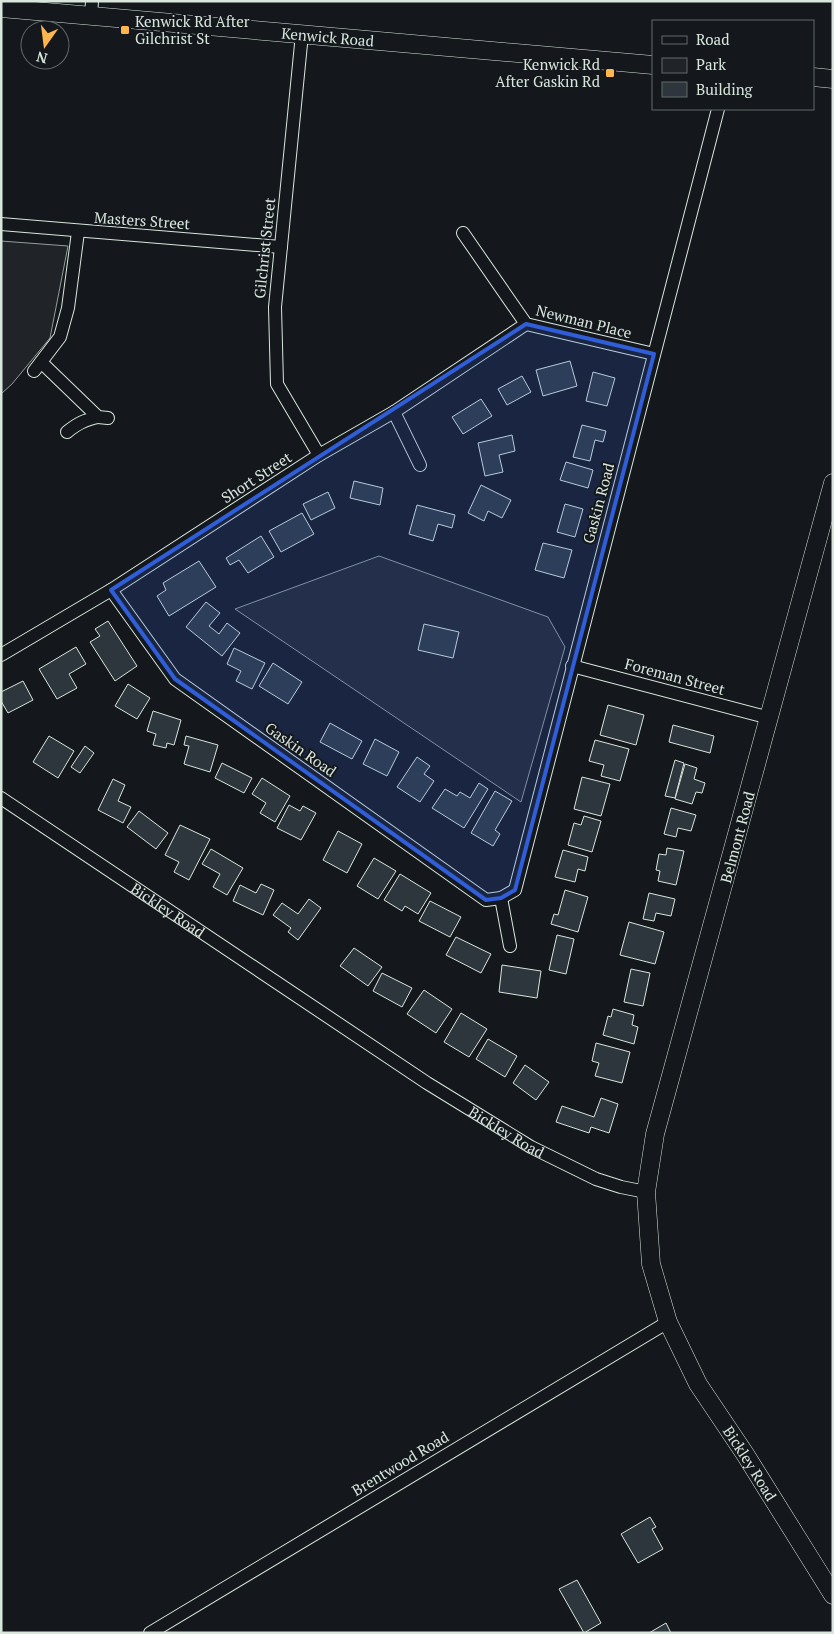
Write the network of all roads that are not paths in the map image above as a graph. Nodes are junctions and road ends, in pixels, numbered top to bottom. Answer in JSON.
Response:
{"nodes":[{"id":1,"x":1,"y":8,"type":"edge"},
{"id":2,"x":91,"y":8,"type":"edge"},
{"id":3,"x":302,"y":34,"type":"junction"},
{"id":4,"x":652,"y":65,"type":"edge"},
{"id":5,"x":814,"y":77,"type":"edge"},
{"id":6,"x":833,"y":79,"type":"edge"},
{"id":7,"x":718,"y":110,"type":"edge"},
{"id":8,"x":1,"y":224,"type":"edge"},
{"id":9,"x":78,"y":232,"type":"junction"},
{"id":10,"x":463,"y":233,"type":"dead end"},
{"id":11,"x":281,"y":247,"type":"junction"},
{"id":12,"x":526,"y":324,"type":"junction"},
{"id":13,"x":654,"y":354,"type":"junction"},
{"id":14,"x":394,"y":412,"type":"junction"},
{"id":15,"x":67,"y":432,"type":"dead end"},
{"id":16,"x":318,"y":455,"type":"junction"},
{"id":17,"x":420,"y":465,"type":"dead end"},
{"id":18,"x":833,"y":483,"type":"edge"},
{"id":19,"x":112,"y":590,"type":"junction"},
{"id":20,"x":1,"y":655,"type":"edge"},
{"id":21,"x":572,"y":666,"type":"junction"},
{"id":22,"x":770,"y":718,"type":"junction"},
{"id":23,"x":1,"y":798,"type":"edge"},
{"id":24,"x":500,"y":898,"type":"junction"},
{"id":25,"x":510,"y":946,"type":"dead end"},
{"id":26,"x":646,"y":1192,"type":"junction"},
{"id":27,"x":668,"y":1322,"type":"junction"},
{"id":28,"x":833,"y":1595,"type":"edge"},
{"id":29,"x":150,"y":1633,"type":"edge"}],
"edges":[{"from":1,"to":2,"type":"street","name":"Kenwick Road"},
{"from":2,"to":3,"type":"street","name":"Kenwick Road"},
{"from":3,"to":4,"type":"street","name":"Kenwick Road"},
{"from":3,"to":11,"type":"street","name":"Gilchrist Street"},
{"from":5,"to":6,"type":"street"},
{"from":7,"to":13,"type":"street","name":"Gaskin Road"},
{"from":8,"to":9,"type":"street","name":"Masters Street"},
{"from":9,"to":11,"type":"street","name":"Masters Street"},
{"from":9,"to":15,"type":"street"},
{"from":10,"to":12,"type":"street","name":"Newman Place"},
{"from":11,"to":16,"type":"street","name":"Gilchrist Street"},
{"from":12,"to":13,"type":"street","name":"Newman Place"},
{"from":12,"to":14,"type":"street","name":"Short Street"},
{"from":13,"to":21,"type":"street","name":"Gaskin Road"},
{"from":14,"to":16,"type":"street","name":"Short Street"},
{"from":14,"to":17,"type":"street"},
{"from":16,"to":19,"type":"street","name":"Short Street"},
{"from":18,"to":22,"type":"street","name":"Belmont Road"},
{"from":19,"to":20,"type":"street","name":"Short Street"},
{"from":19,"to":24,"type":"street","name":"Gaskin Road"},
{"from":21,"to":22,"type":"street","name":"Foreman Street"},
{"from":21,"to":24,"type":"street","name":"Gaskin Road"},
{"from":22,"to":26,"type":"street","name":"Belmont Road"},
{"from":23,"to":26,"type":"street","name":"Bickley Road"},
{"from":24,"to":25,"type":"street"},
{"from":26,"to":27,"type":"street","name":"Bickley Road"},
{"from":27,"to":28,"type":"street","name":"Bickley Road"},
{"from":27,"to":29,"type":"street","name":"Brentwood Road"}]}
